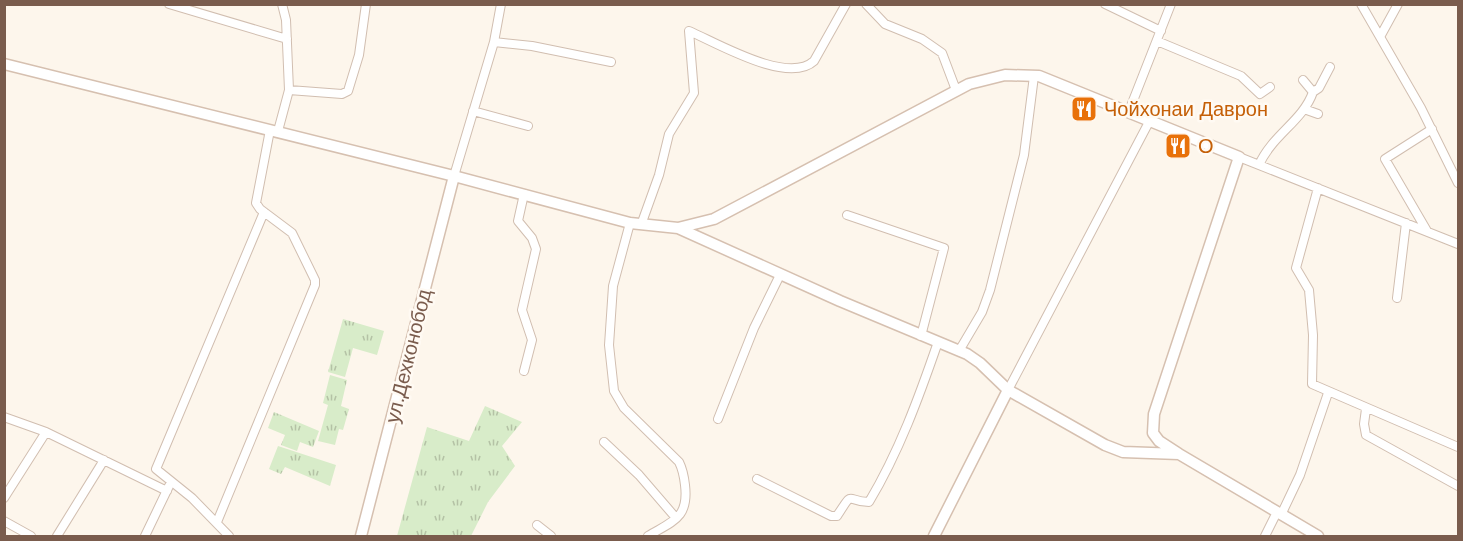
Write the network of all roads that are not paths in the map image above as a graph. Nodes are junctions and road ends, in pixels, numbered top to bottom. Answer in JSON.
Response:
{"nodes":[{"id":1,"x":169,"y":4,"type":"edge"},
{"id":2,"x":282,"y":4,"type":"edge"},
{"id":3,"x":366,"y":4,"type":"edge"},
{"id":4,"x":501,"y":4,"type":"edge"},
{"id":5,"x":846,"y":4,"type":"edge"},
{"id":6,"x":866,"y":4,"type":"edge"},
{"id":7,"x":1105,"y":4,"type":"edge"},
{"id":8,"x":1171,"y":4,"type":"edge"},
{"id":9,"x":1361,"y":4,"type":"edge"},
{"id":10,"x":1398,"y":4,"type":"edge"},
{"id":11,"x":1161,"y":31,"type":"junction"},
{"id":12,"x":1381,"y":35,"type":"junction"},
{"id":13,"x":286,"y":39,"type":"junction"},
{"id":14,"x":1157,"y":40,"type":"junction"},
{"id":15,"x":494,"y":42,"type":"junction"},
{"id":16,"x":611,"y":62,"type":"dead end"},
{"id":17,"x":4,"y":64,"type":"edge"},
{"id":18,"x":1330,"y":67,"type":"dead end"},
{"id":19,"x":1034,"y":76,"type":"junction"},
{"id":20,"x":1303,"y":80,"type":"dead end"},
{"id":21,"x":1270,"y":87,"type":"dead end"},
{"id":22,"x":289,"y":90,"type":"junction"},
{"id":23,"x":956,"y":90,"type":"junction"},
{"id":24,"x":1313,"y":92,"type":"junction"},
{"id":25,"x":1304,"y":109,"type":"junction"},
{"id":26,"x":473,"y":111,"type":"junction"},
{"id":27,"x":1129,"y":111,"type":"junction"},
{"id":28,"x":1318,"y":114,"type":"dead end"},
{"id":29,"x":1149,"y":122,"type":"junction"},
{"id":30,"x":528,"y":126,"type":"dead end"},
{"id":31,"x":1432,"y":129,"type":"junction"},
{"id":32,"x":274,"y":131,"type":"junction"},
{"id":33,"x":1239,"y":157,"type":"junction"},
{"id":34,"x":1259,"y":165,"type":"junction"},
{"id":35,"x":454,"y":176,"type":"junction"},
{"id":36,"x":1458,"y":183,"type":"edge"},
{"id":37,"x":1318,"y":188,"type":"junction"},
{"id":38,"x":524,"y":194,"type":"junction"},
{"id":39,"x":264,"y":212,"type":"junction"},
{"id":40,"x":847,"y":216,"type":"dead end"},
{"id":41,"x":1406,"y":223,"type":"junction"},
{"id":42,"x":636,"y":224,"type":"junction"},
{"id":43,"x":678,"y":228,"type":"junction"},
{"id":44,"x":1427,"y":231,"type":"junction"},
{"id":45,"x":1458,"y":244,"type":"edge"},
{"id":46,"x":780,"y":275,"type":"junction"},
{"id":47,"x":1397,"y":298,"type":"dead end"},
{"id":48,"x":921,"y":336,"type":"junction"},
{"id":49,"x":938,"y":342,"type":"junction"},
{"id":50,"x":959,"y":351,"type":"junction"},
{"id":51,"x":524,"y":371,"type":"dead end"},
{"id":52,"x":1008,"y":390,"type":"junction"},
{"id":53,"x":1328,"y":393,"type":"junction"},
{"id":54,"x":1366,"y":409,"type":"junction"},
{"id":55,"x":4,"y":417,"type":"edge"},
{"id":56,"x":718,"y":419,"type":"dead end"},
{"id":57,"x":46,"y":432,"type":"junction"},
{"id":58,"x":604,"y":442,"type":"dead end"},
{"id":59,"x":1458,"y":447,"type":"edge"},
{"id":60,"x":1179,"y":454,"type":"junction"},
{"id":61,"x":104,"y":460,"type":"junction"},
{"id":62,"x":757,"y":479,"type":"dead end"},
{"id":63,"x":171,"y":482,"type":"junction"},
{"id":64,"x":1458,"y":486,"type":"edge"},
{"id":65,"x":167,"y":491,"type":"junction"},
{"id":66,"x":4,"y":498,"type":"edge"},
{"id":67,"x":1279,"y":513,"type":"junction"},
{"id":68,"x":676,"y":518,"type":"junction"},
{"id":69,"x":217,"y":522,"type":"junction"},
{"id":70,"x":5,"y":523,"type":"edge"},
{"id":71,"x":537,"y":525,"type":"dead end"},
{"id":72,"x":31,"y":537,"type":"edge"},
{"id":73,"x":57,"y":537,"type":"edge"},
{"id":74,"x":145,"y":537,"type":"edge"},
{"id":75,"x":229,"y":537,"type":"edge"},
{"id":76,"x":361,"y":537,"type":"edge"},
{"id":77,"x":551,"y":537,"type":"edge"},
{"id":78,"x":648,"y":537,"type":"edge"},
{"id":79,"x":934,"y":537,"type":"edge"},
{"id":80,"x":1265,"y":537,"type":"edge"},
{"id":81,"x":1318,"y":537,"type":"edge"}],
"edges":[{"from":1,"to":13,"type":"street"},
{"from":2,"to":13,"type":"street"},
{"from":3,"to":22,"type":"street"},
{"from":4,"to":15,"type":"street"},
{"from":5,"to":42,"type":"street"},
{"from":6,"to":23,"type":"street"},
{"from":7,"to":11,"type":"street"},
{"from":8,"to":11,"type":"street"},
{"from":9,"to":12,"type":"street"},
{"from":10,"to":12,"type":"street"},
{"from":11,"to":14,"type":"street"},
{"from":12,"to":31,"type":"street"},
{"from":13,"to":22,"type":"street"},
{"from":14,"to":21,"type":"street"},
{"from":14,"to":27,"type":"street"},
{"from":15,"to":16,"type":"street"},
{"from":15,"to":26,"type":"street"},
{"from":17,"to":32,"type":"main road"},
{"from":18,"to":24,"type":"street"},
{"from":19,"to":23,"type":"main road"},
{"from":19,"to":27,"type":"main road"},
{"from":19,"to":50,"type":"street"},
{"from":20,"to":24,"type":"street"},
{"from":22,"to":32,"type":"street"},
{"from":23,"to":43,"type":"main road"},
{"from":24,"to":25,"type":"street"},
{"from":25,"to":28,"type":"street"},
{"from":25,"to":34,"type":"street"},
{"from":26,"to":30,"type":"street"},
{"from":26,"to":35,"type":"street"},
{"from":27,"to":29,"type":"main road"},
{"from":29,"to":33,"type":"main road"},
{"from":29,"to":52,"type":"street"},
{"from":31,"to":36,"type":"street"},
{"from":31,"to":44,"type":"street"},
{"from":32,"to":35,"type":"main road"},
{"from":32,"to":39,"type":"street"},
{"from":33,"to":34,"type":"street"},
{"from":33,"to":60,"type":"main road"},
{"from":34,"to":37,"type":"street"},
{"from":35,"to":38,"type":"main road"},
{"from":35,"to":76,"type":"main road","name":"ул.Дехконобод"},
{"from":37,"to":41,"type":"street"},
{"from":37,"to":53,"type":"street"},
{"from":38,"to":42,"type":"main road"},
{"from":38,"to":51,"type":"street"},
{"from":39,"to":63,"type":"street"},
{"from":39,"to":69,"type":"street"},
{"from":40,"to":48,"type":"street"},
{"from":41,"to":44,"type":"street"},
{"from":41,"to":47,"type":"street"},
{"from":42,"to":43,"type":"main road"},
{"from":42,"to":68,"type":"street"},
{"from":43,"to":46,"type":"main road"},
{"from":44,"to":45,"type":"street"},
{"from":46,"to":48,"type":"main road"},
{"from":46,"to":56,"type":"street"},
{"from":48,"to":49,"type":"main road"},
{"from":49,"to":50,"type":"main road"},
{"from":49,"to":62,"type":"street"},
{"from":50,"to":52,"type":"main road"},
{"from":52,"to":60,"type":"main road"},
{"from":52,"to":79,"type":"main road"},
{"from":53,"to":54,"type":"street"},
{"from":53,"to":67,"type":"street"},
{"from":54,"to":59,"type":"street"},
{"from":54,"to":64,"type":"street"},
{"from":55,"to":57,"type":"street"},
{"from":57,"to":61,"type":"street"},
{"from":57,"to":66,"type":"street"},
{"from":58,"to":68,"type":"street"},
{"from":60,"to":67,"type":"main road"},
{"from":61,"to":65,"type":"street"},
{"from":61,"to":73,"type":"street"},
{"from":63,"to":65,"type":"street"},
{"from":63,"to":69,"type":"street"},
{"from":65,"to":74,"type":"street"},
{"from":67,"to":80,"type":"street"},
{"from":67,"to":81,"type":"main road"},
{"from":68,"to":78,"type":"street"},
{"from":69,"to":75,"type":"street"},
{"from":70,"to":72,"type":"street"},
{"from":71,"to":77,"type":"street"}]}
